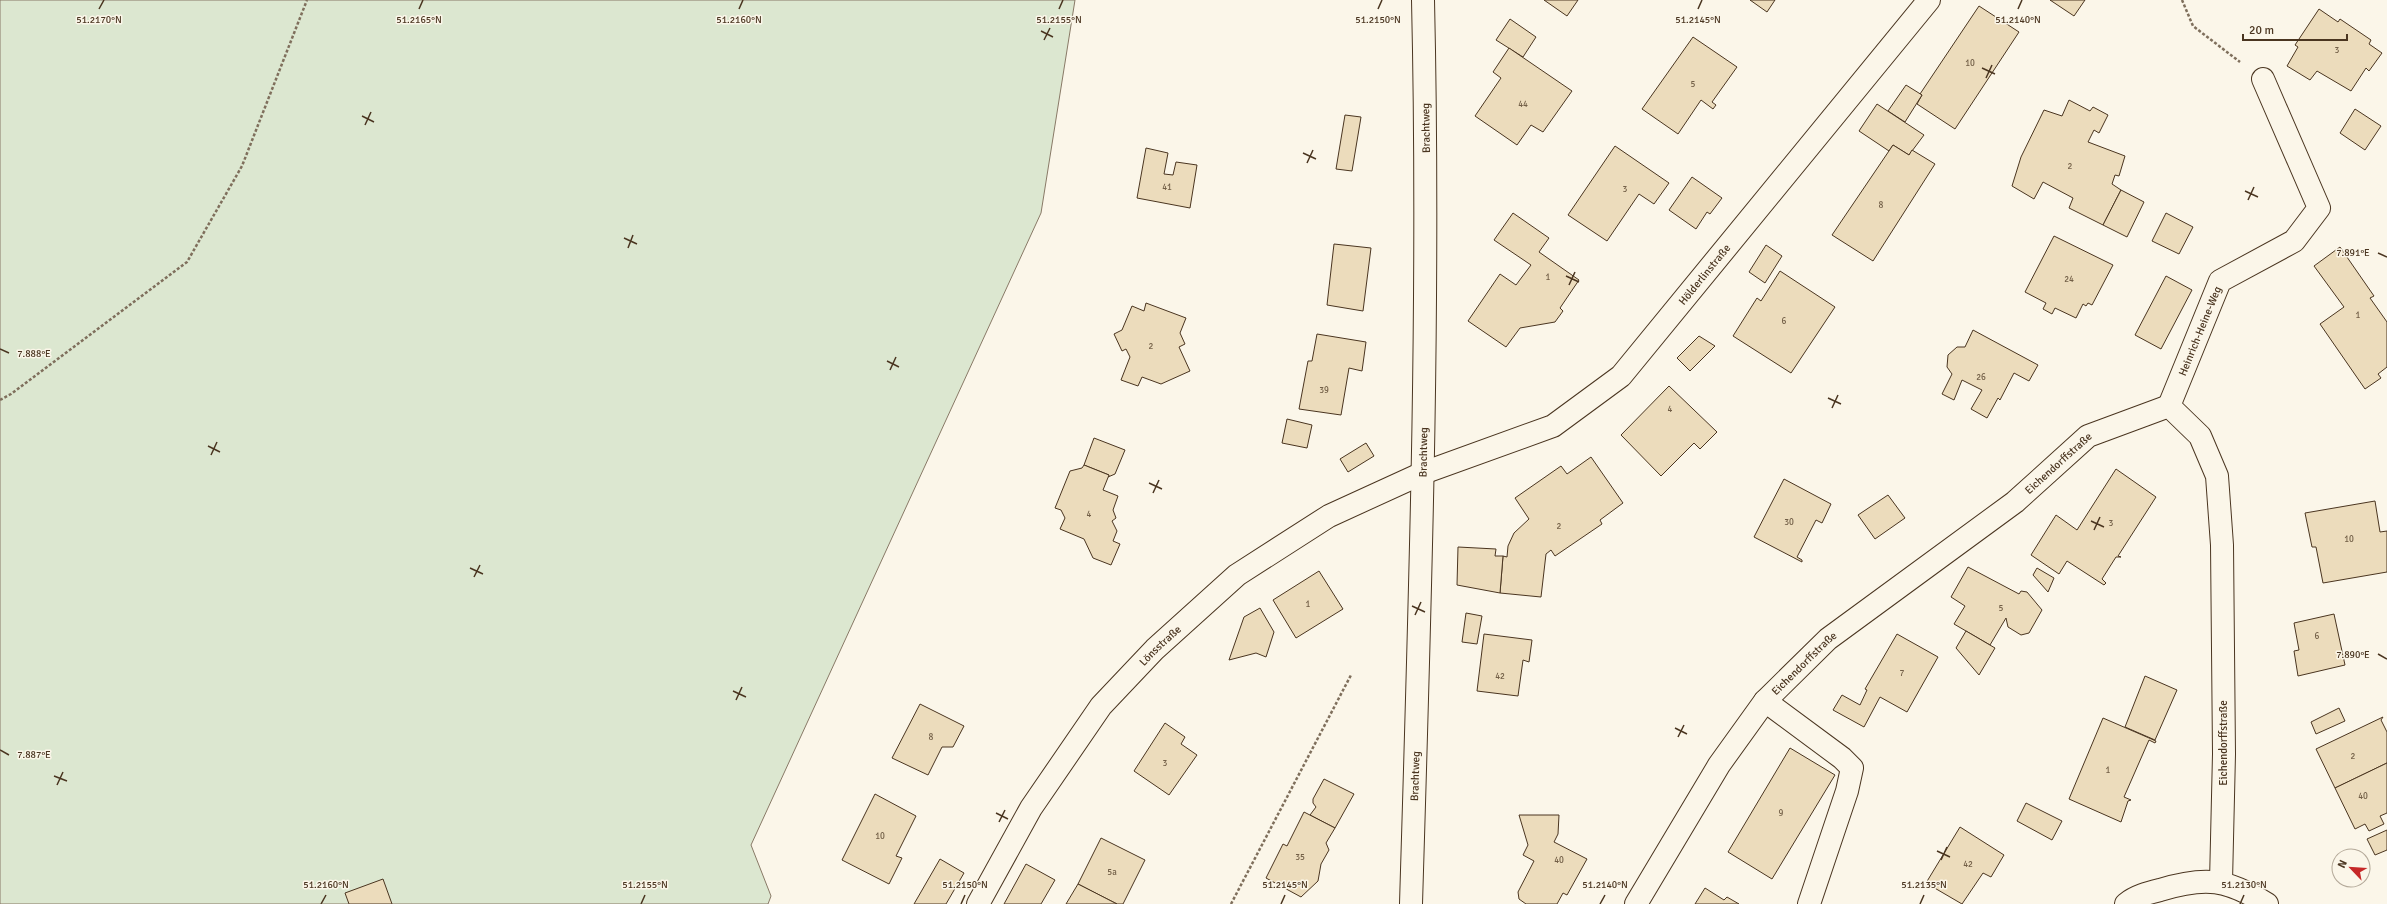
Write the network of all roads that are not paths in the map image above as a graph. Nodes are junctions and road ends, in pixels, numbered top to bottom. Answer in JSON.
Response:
{"nodes":[{"id":1,"x":1423,"y":0,"type":"edge"},
{"id":2,"x":1929,"y":0,"type":"edge"},
{"id":3,"x":2263,"y":79,"type":"road end"},
{"id":4,"x":2169,"y":406,"type":"junction"},
{"id":5,"x":1423,"y":473,"type":"junction"},
{"id":6,"x":1765,"y":701,"type":"junction"},
{"id":7,"x":2221,"y":882,"type":"junction"},
{"id":8,"x":978,"y":904,"type":"edge"},
{"id":9,"x":1411,"y":904,"type":"edge"},
{"id":10,"x":1636,"y":904,"type":"edge"},
{"id":11,"x":1809,"y":904,"type":"edge"},
{"id":12,"x":2126,"y":904,"type":"edge"},
{"id":13,"x":2267,"y":904,"type":"edge"}],
"edges":[{"from":1,"to":5,"type":"street","name":"Brachtweg"},
{"from":2,"to":5,"type":"street","name":"Hölderlinstraße"},
{"from":3,"to":4,"type":"street","name":"Heinrich-Heine-Weg"},
{"from":4,"to":6,"type":"street","name":"Eichendorffstraße"},
{"from":4,"to":7,"type":"street","name":"Eichendorffstraße"},
{"from":5,"to":8,"type":"street","name":"Lönsstraße"},
{"from":5,"to":9,"type":"street","name":"Brachtweg"},
{"from":6,"to":10,"type":"street","name":"Eichendorffstraße"},
{"from":6,"to":11,"type":"street"},
{"from":7,"to":12,"type":"street"},
{"from":7,"to":13,"type":"street"}]}
